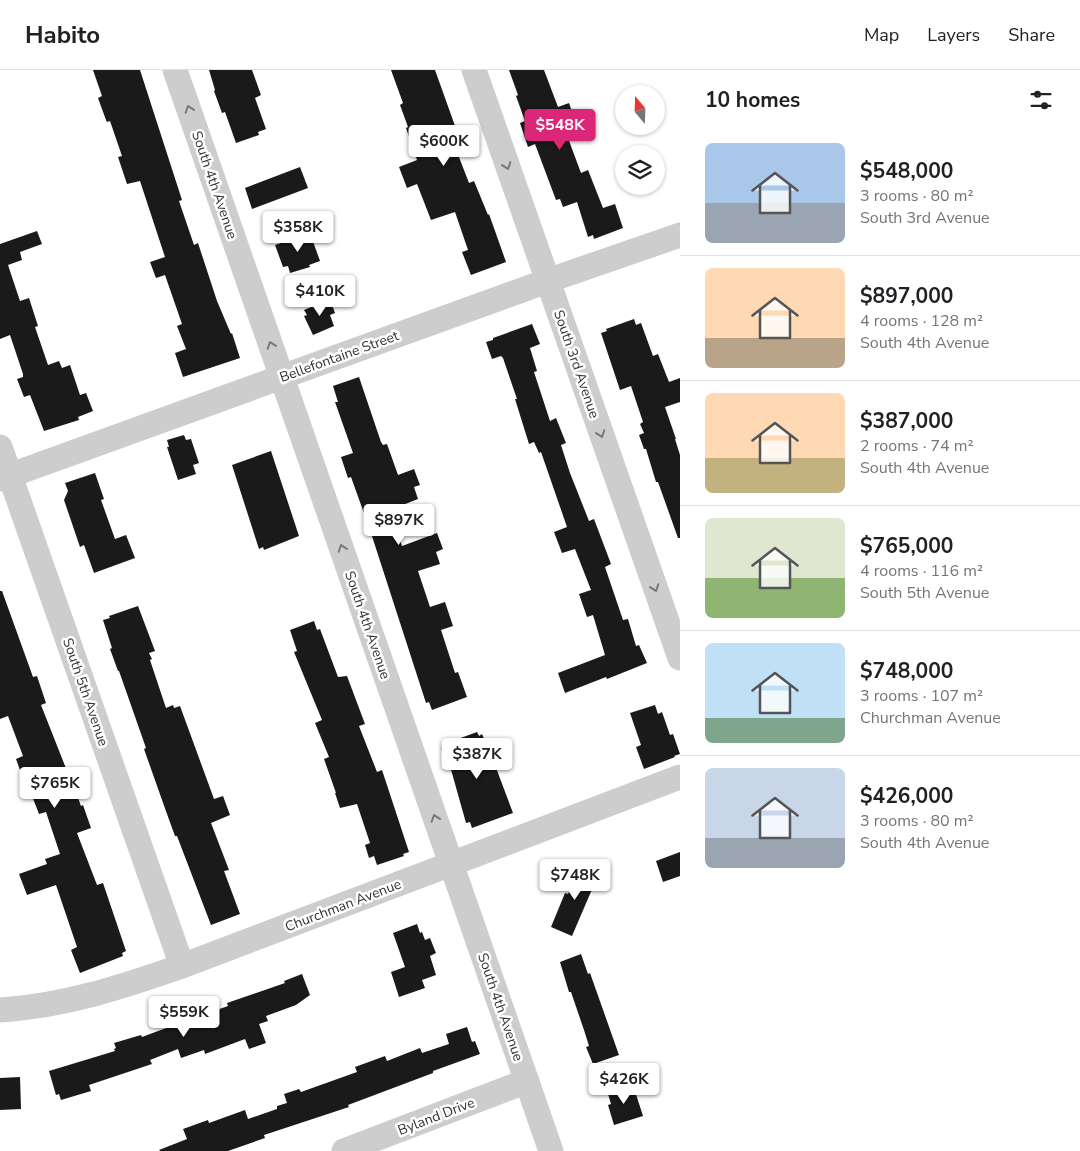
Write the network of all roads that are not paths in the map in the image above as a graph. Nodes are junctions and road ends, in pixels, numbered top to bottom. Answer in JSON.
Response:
{"nodes":[{"id":1,"x":175,"y":70,"type":"edge"},
{"id":2,"x":474,"y":70,"type":"edge"},
{"id":3,"x":680,"y":235,"type":"edge"},
{"id":4,"x":547,"y":281,"type":"junction"},
{"id":5,"x":282,"y":376,"type":"junction"},
{"id":6,"x":0,"y":446,"type":"edge"},
{"id":7,"x":5,"y":478,"type":"edge"},
{"id":8,"x":680,"y":658,"type":"edge"},
{"id":9,"x":680,"y":777,"type":"edge"},
{"id":10,"x":451,"y":864,"type":"junction"},
{"id":11,"x":182,"y":966,"type":"junction"},
{"id":12,"x":0,"y":1010,"type":"edge"},
{"id":13,"x":527,"y":1081,"type":"junction"},
{"id":14,"x":344,"y":1151,"type":"edge"},
{"id":15,"x":551,"y":1151,"type":"edge"}],
"edges":[{"from":5,"to":1,"type":"street","name":"South 4th Avenue","one_way":true},
{"from":2,"to":4,"type":"street","name":"South 3rd Avenue","one_way":true},
{"from":3,"to":4,"type":"street","name":"Bellefontaine Street"},
{"from":4,"to":5,"type":"street","name":"Bellefontaine Street"},
{"from":4,"to":8,"type":"street","name":"South 3rd Avenue","one_way":true},
{"from":5,"to":7,"type":"street","name":"Bellefontaine Street"},
{"from":10,"to":5,"type":"street","name":"South 4th Avenue","one_way":true},
{"from":6,"to":7,"type":"street","name":"South 5th Avenue"},
{"from":7,"to":11,"type":"street","name":"South 5th Avenue"},
{"from":9,"to":10,"type":"street","name":"Churchman Avenue"},
{"from":10,"to":11,"type":"street","name":"Churchman Avenue"},
{"from":10,"to":13,"type":"street","name":"South 4th Avenue"},
{"from":11,"to":12,"type":"street","name":"Churchman Avenue"},
{"from":13,"to":14,"type":"street","name":"Byland Drive"},
{"from":13,"to":15,"type":"street","name":"South 4th Avenue"}]}
